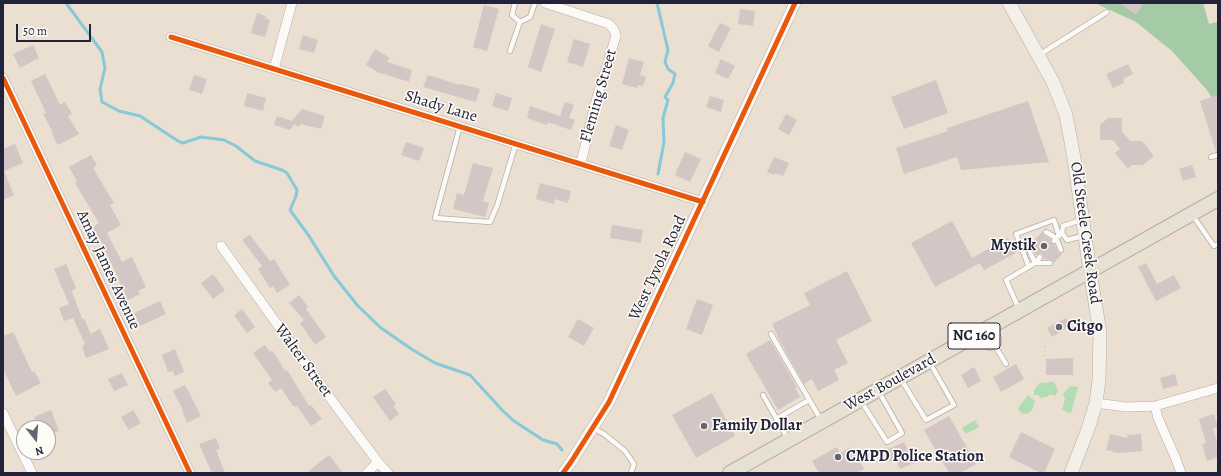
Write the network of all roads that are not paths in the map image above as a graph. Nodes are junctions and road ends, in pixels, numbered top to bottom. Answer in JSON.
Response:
{"nodes":[{"id":1,"x":292,"y":3,"type":"edge"},
{"id":2,"x":515,"y":3,"type":"edge"},
{"id":3,"x":535,"y":3,"type":"edge"},
{"id":4,"x":545,"y":3,"type":"edge"},
{"id":5,"x":796,"y":3,"type":"edge"},
{"id":6,"x":1009,"y":3,"type":"edge"},
{"id":7,"x":1107,"y":12,"type":"dead end"},
{"id":8,"x":520,"y":22,"type":"junction"},
{"id":9,"x":172,"y":37,"type":"dead end"},
{"id":10,"x":510,"y":51,"type":"dead end"},
{"id":11,"x":1037,"y":56,"type":"junction"},
{"id":12,"x":274,"y":69,"type":"junction"},
{"id":13,"x":3,"y":78,"type":"edge"},
{"id":14,"x":460,"y":126,"type":"junction"},
{"id":15,"x":516,"y":143,"type":"junction"},
{"id":16,"x":1218,"y":155,"type":"edge"},
{"id":17,"x":1212,"y":157,"type":"dead end"},
{"id":18,"x":581,"y":163,"type":"junction"},
{"id":19,"x":1218,"y":199,"type":"edge"},
{"id":20,"x":703,"y":202,"type":"junction"},
{"id":21,"x":1192,"y":214,"type":"junction"},
{"id":22,"x":1082,"y":220,"type":"junction"},
{"id":23,"x":1046,"y":232,"type":"dead end"},
{"id":24,"x":1085,"y":236,"type":"junction"},
{"id":25,"x":1058,"y":237,"type":"junction"},
{"id":26,"x":1218,"y":244,"type":"edge"},
{"id":27,"x":222,"y":246,"type":"dead end"},
{"id":28,"x":1061,"y":250,"type":"dead end"},
{"id":29,"x":1030,"y":252,"type":"dead end"},
{"id":30,"x":1040,"y":257,"type":"dead end"},
{"id":31,"x":1035,"y":263,"type":"junction"},
{"id":32,"x":1050,"y":263,"type":"dead end"},
{"id":33,"x":1029,"y":267,"type":"junction"},
{"id":34,"x":1090,"y":272,"type":"junction"},
{"id":35,"x":1020,"y":311,"type":"junction"},
{"id":36,"x":993,"y":325,"type":"junction"},
{"id":37,"x":771,"y":334,"type":"dead end"},
{"id":38,"x":978,"y":334,"type":"junction"},
{"id":39,"x":995,"y":346,"type":"junction"},
{"id":40,"x":929,"y":361,"type":"junction"},
{"id":41,"x":1006,"y":364,"type":"dead end"},
{"id":42,"x":900,"y":377,"type":"junction"},
{"id":43,"x":1218,"y":388,"type":"edge"},
{"id":44,"x":878,"y":390,"type":"junction"},
{"id":45,"x":762,"y":396,"type":"dead end"},
{"id":46,"x":809,"y":400,"type":"junction"},
{"id":47,"x":861,"y":400,"type":"junction"},
{"id":48,"x":1096,"y":403,"type":"junction"},
{"id":49,"x":1155,"y":406,"type":"junction"},
{"id":50,"x":3,"y":413,"type":"edge"},
{"id":51,"x":776,"y":419,"type":"junction"},
{"id":52,"x":822,"y":422,"type":"junction"},
{"id":53,"x":593,"y":428,"type":"junction"},
{"id":54,"x":788,"y":440,"type":"junction"},
{"id":55,"x":378,"y":462,"type":"junction"},
{"id":56,"x":32,"y":473,"type":"edge"},
{"id":57,"x":190,"y":473,"type":"edge"},
{"id":58,"x":368,"y":473,"type":"edge"},
{"id":59,"x":388,"y":473,"type":"edge"},
{"id":60,"x":563,"y":473,"type":"edge"},
{"id":61,"x":631,"y":473,"type":"edge"},
{"id":62,"x":730,"y":473,"type":"edge"},
{"id":63,"x":1071,"y":473,"type":"edge"},
{"id":64,"x":1181,"y":473,"type":"edge"}],
"edges":[{"from":1,"to":12,"type":"street"},
{"from":2,"to":8,"type":"lane"},
{"from":3,"to":8,"type":"lane"},
{"from":4,"to":18,"type":"street","name":"Fleming Street"},
{"from":5,"to":20,"type":"street","name":"West Tyvola Road"},
{"from":6,"to":11,"type":"main road","name":"Old Steele Creek Road"},
{"from":7,"to":11,"type":"lane"},
{"from":8,"to":10,"type":"lane"},
{"from":9,"to":12,"type":"street","name":"Shady Lane"},
{"from":11,"to":22,"type":"main road","name":"Old Steele Creek Road"},
{"from":12,"to":14,"type":"street","name":"Shady Lane"},
{"from":13,"to":57,"type":"street","name":"Amay James Avenue"},
{"from":14,"to":15,"type":"street","name":"Shady Lane"},
{"from":14,"to":15,"type":"lane"},
{"from":15,"to":18,"type":"street","name":"Shady Lane"},
{"from":16,"to":17,"type":"lane"},
{"from":18,"to":20,"type":"street","name":"Shady Lane"},
{"from":19,"to":21,"type":"main road","name":"West Boulevard","number":"NC 160"},
{"from":20,"to":53,"type":"street","name":"West Tyvola Road"},
{"from":21,"to":26,"type":"lane"},
{"from":21,"to":34,"type":"main road","name":"West Boulevard","number":"NC 160"},
{"from":22,"to":24,"type":"main road","name":"Old Steele Creek Road"},
{"from":22,"to":25,"type":"lane"},
{"from":23,"to":25,"type":"lane"},
{"from":24,"to":25,"type":"lane"},
{"from":24,"to":34,"type":"main road","name":"Old Steele Creek Road"},
{"from":25,"to":28,"type":"lane"},
{"from":25,"to":33,"type":"lane"},
{"from":27,"to":55,"type":"street","name":"Walter Street"},
{"from":29,"to":31,"type":"lane"},
{"from":30,"to":31,"type":"lane"},
{"from":31,"to":32,"type":"lane"},
{"from":31,"to":33,"type":"lane"},
{"from":33,"to":35,"type":"lane"},
{"from":34,"to":35,"type":"main road","name":"West Boulevard","number":"NC 160"},
{"from":34,"to":48,"type":"main road","name":"Old Steele Creek Road"},
{"from":35,"to":36,"type":"main road","name":"West Boulevard","number":"NC 160"},
{"from":36,"to":38,"type":"main road","name":"West Boulevard","number":"NC 160"},
{"from":36,"to":39,"type":"lane"},
{"from":37,"to":46,"type":"lane"},
{"from":38,"to":39,"type":"lane"},
{"from":38,"to":40,"type":"main road","name":"West Boulevard","number":"NC 160"},
{"from":39,"to":41,"type":"lane"},
{"from":40,"to":42,"type":"main road","name":"West Boulevard","number":"NC 160"},
{"from":40,"to":42,"type":"lane"},
{"from":42,"to":44,"type":"main road","name":"West Boulevard","number":"NC 160"},
{"from":43,"to":49,"type":"street"},
{"from":44,"to":47,"type":"main road","name":"West Boulevard","number":"NC 160"},
{"from":44,"to":47,"type":"lane"},
{"from":45,"to":51,"type":"lane"},
{"from":46,"to":51,"type":"lane"},
{"from":46,"to":52,"type":"lane"},
{"from":47,"to":52,"type":"main road","name":"West Boulevard","number":"NC 160"},
{"from":48,"to":49,"type":"street"},
{"from":48,"to":63,"type":"main road","name":"Old Steele Creek Road"},
{"from":49,"to":64,"type":"street"},
{"from":50,"to":56,"type":"street"},
{"from":51,"to":54,"type":"lane"},
{"from":52,"to":54,"type":"main road","name":"West Boulevard","number":"NC 160"},
{"from":53,"to":60,"type":"street","name":"West Tyvola Road"},
{"from":53,"to":61,"type":"lane"},
{"from":54,"to":62,"type":"main road","name":"West Boulevard","number":"NC 160"},
{"from":55,"to":58,"type":"street"},
{"from":55,"to":59,"type":"street","name":"Walter Street"}]}
